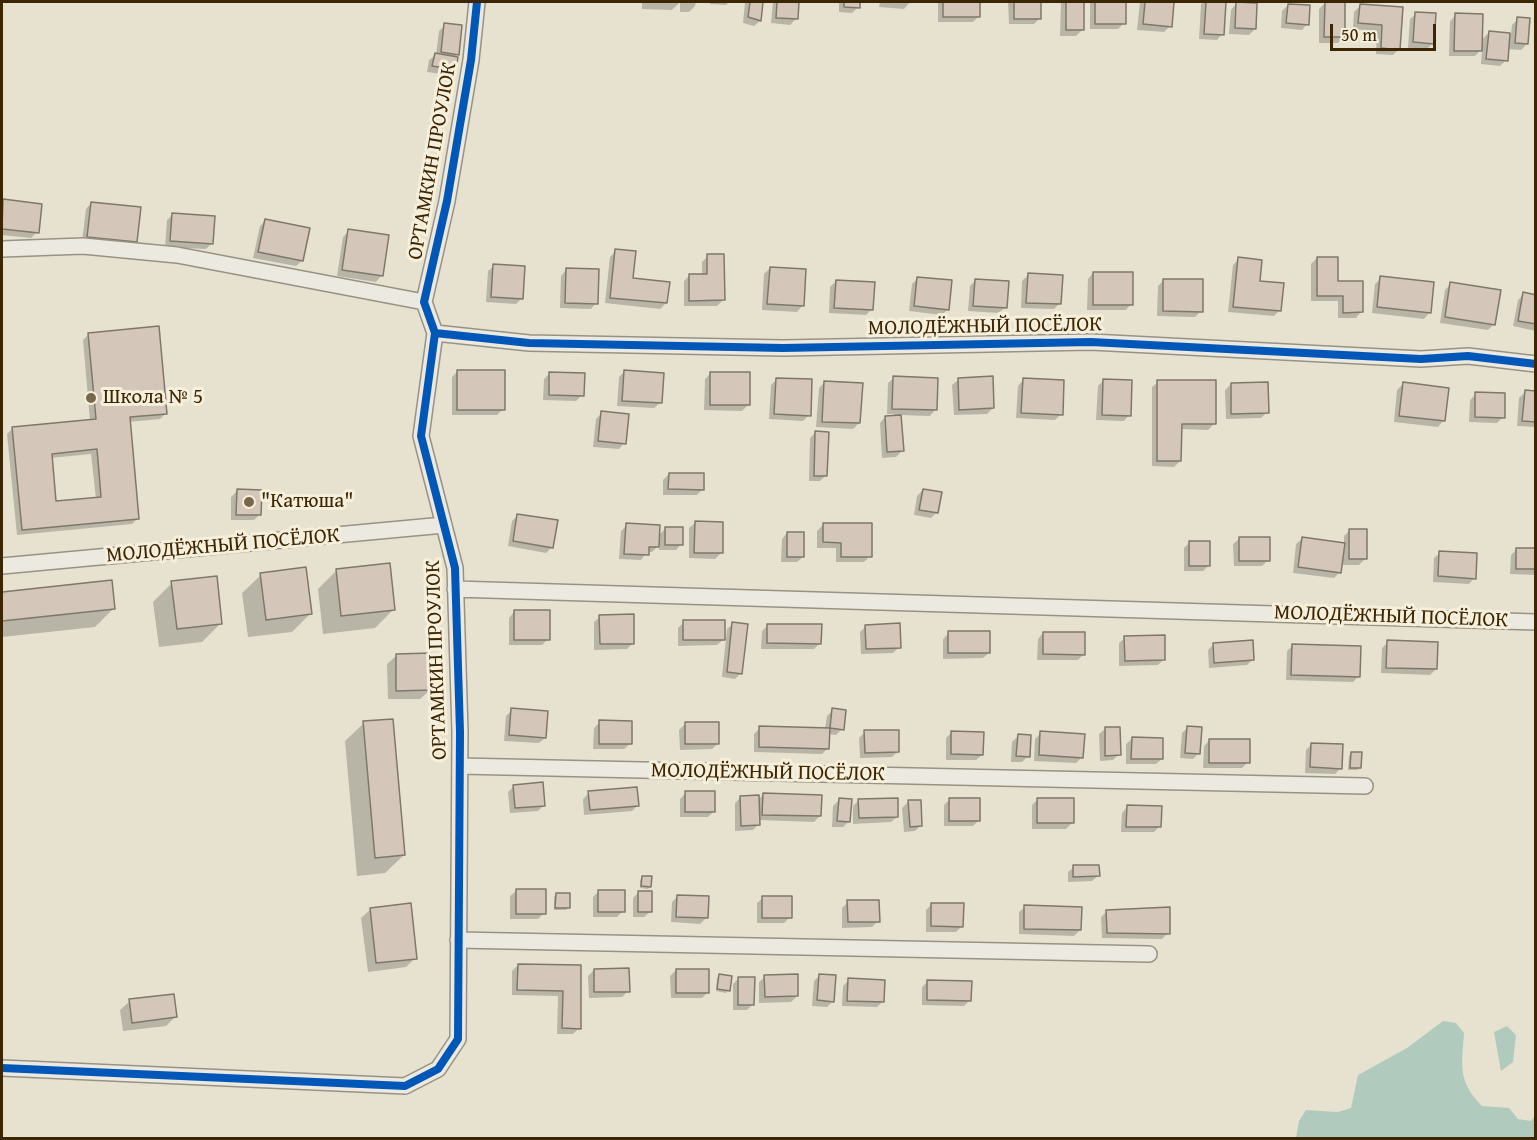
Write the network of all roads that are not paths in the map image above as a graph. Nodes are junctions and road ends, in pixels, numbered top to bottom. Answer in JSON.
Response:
{"nodes":[{"id":1,"x":477,"y":2,"type":"edge"},
{"id":2,"x":2,"y":249,"type":"edge"},
{"id":3,"x":424,"y":302,"type":"junction"},
{"id":4,"x":435,"y":333,"type":"junction"},
{"id":5,"x":1536,"y":364,"type":"edge"},
{"id":6,"x":444,"y":525,"type":"junction"},
{"id":7,"x":2,"y":566,"type":"edge"},
{"id":8,"x":455,"y":589,"type":"junction"},
{"id":9,"x":1536,"y":622,"type":"edge"},
{"id":10,"x":460,"y":766,"type":"junction"},
{"id":11,"x":1365,"y":786,"type":"dead end"},
{"id":12,"x":458,"y":940,"type":"junction"},
{"id":13,"x":1149,"y":954,"type":"dead end"},
{"id":14,"x":2,"y":1068,"type":"edge"}],
"edges":[{"from":1,"to":3,"type":"street","name":"ОРТАМКИН ПРОУЛОК"},
{"from":2,"to":3,"type":"street"},
{"from":3,"to":4,"type":"street","name":"ОРТАМКИН ПРОУЛОК"},
{"from":4,"to":5,"type":"street","name":"МОЛОДЁЖНЫЙ ПОСЁЛОК"},
{"from":4,"to":6,"type":"street","name":"ОРТАМКИН ПРОУЛОК"},
{"from":6,"to":7,"type":"street","name":"МОЛОДЁЖНЫЙ ПОСЁЛОК"},
{"from":6,"to":8,"type":"street","name":"ОРТАМКИН ПРОУЛОК"},
{"from":8,"to":9,"type":"street","name":"МОЛОДЁЖНЫЙ ПОСЁЛОК"},
{"from":8,"to":10,"type":"street","name":"ОРТАМКИН ПРОУЛОК"},
{"from":10,"to":11,"type":"street","name":"МОЛОДЁЖНЫЙ ПОСЁЛОК"},
{"from":10,"to":12,"type":"street","name":"ОРТАМКИН ПРОУЛОК"},
{"from":12,"to":13,"type":"street"},
{"from":12,"to":14,"type":"street","name":"ОРТАМКИН ПРОУЛОК"}]}
